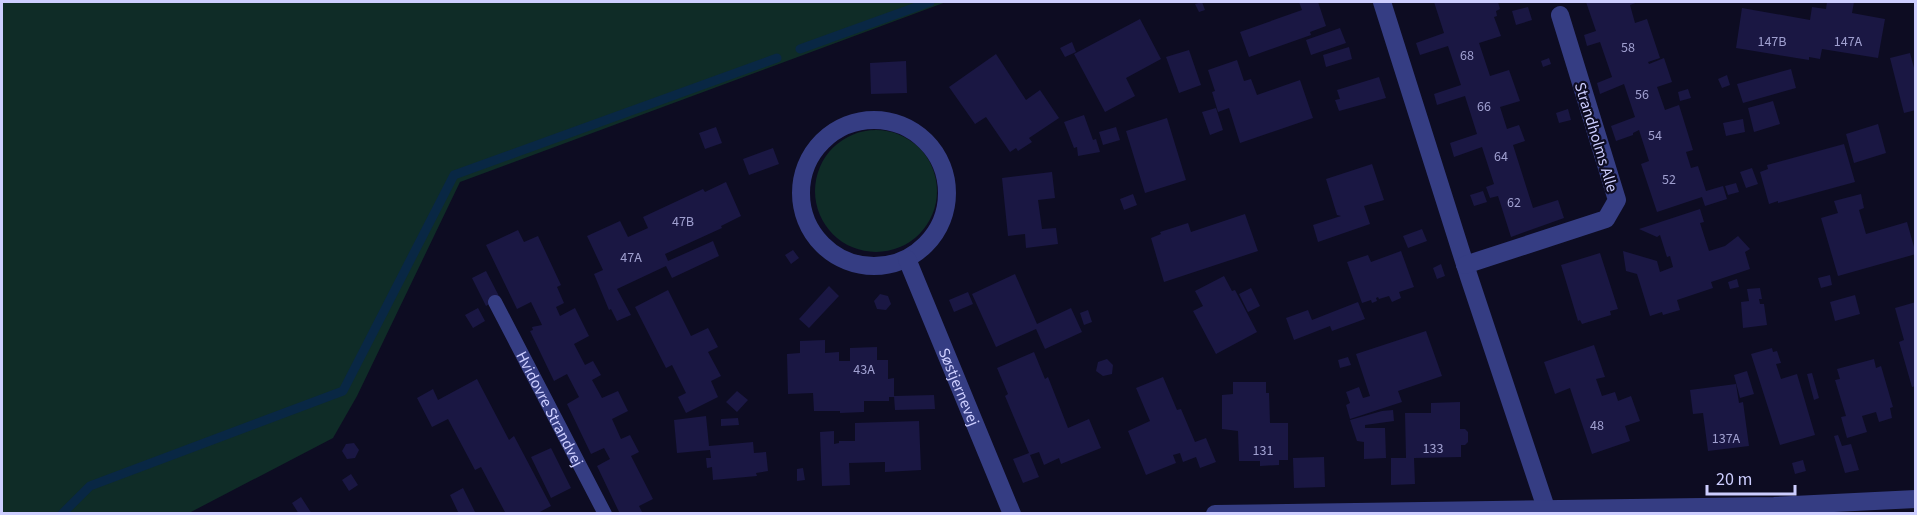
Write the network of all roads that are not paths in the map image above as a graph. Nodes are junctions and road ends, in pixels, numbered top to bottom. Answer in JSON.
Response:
{"nodes":[{"id":1,"x":1382,"y":2,"type":"edge"},
{"id":2,"x":1560,"y":15,"type":"dead end"},
{"id":3,"x":908,"y":258,"type":"junction"},
{"id":4,"x":1465,"y":265,"type":"junction"},
{"id":5,"x":495,"y":302,"type":"dead end"},
{"id":6,"x":1916,"y":499,"type":"edge"},
{"id":7,"x":1547,"y":511,"type":"edge"},
{"id":8,"x":605,"y":513,"type":"edge"},
{"id":9,"x":1012,"y":513,"type":"edge"},
{"id":10,"x":1215,"y":513,"type":"edge"}],
"edges":[{"from":1,"to":4,"type":"street"},
{"from":2,"to":4,"type":"street","name":"Strandholms Alle"},
{"from":3,"to":3,"type":"street"},
{"from":3,"to":9,"type":"street","name":"Søstjernevej"},
{"from":4,"to":7,"type":"street"},
{"from":5,"to":8,"type":"lane","name":"Hvidovre Strandvej"},
{"from":6,"to":7,"type":"street"},
{"from":7,"to":10,"type":"street"}]}
